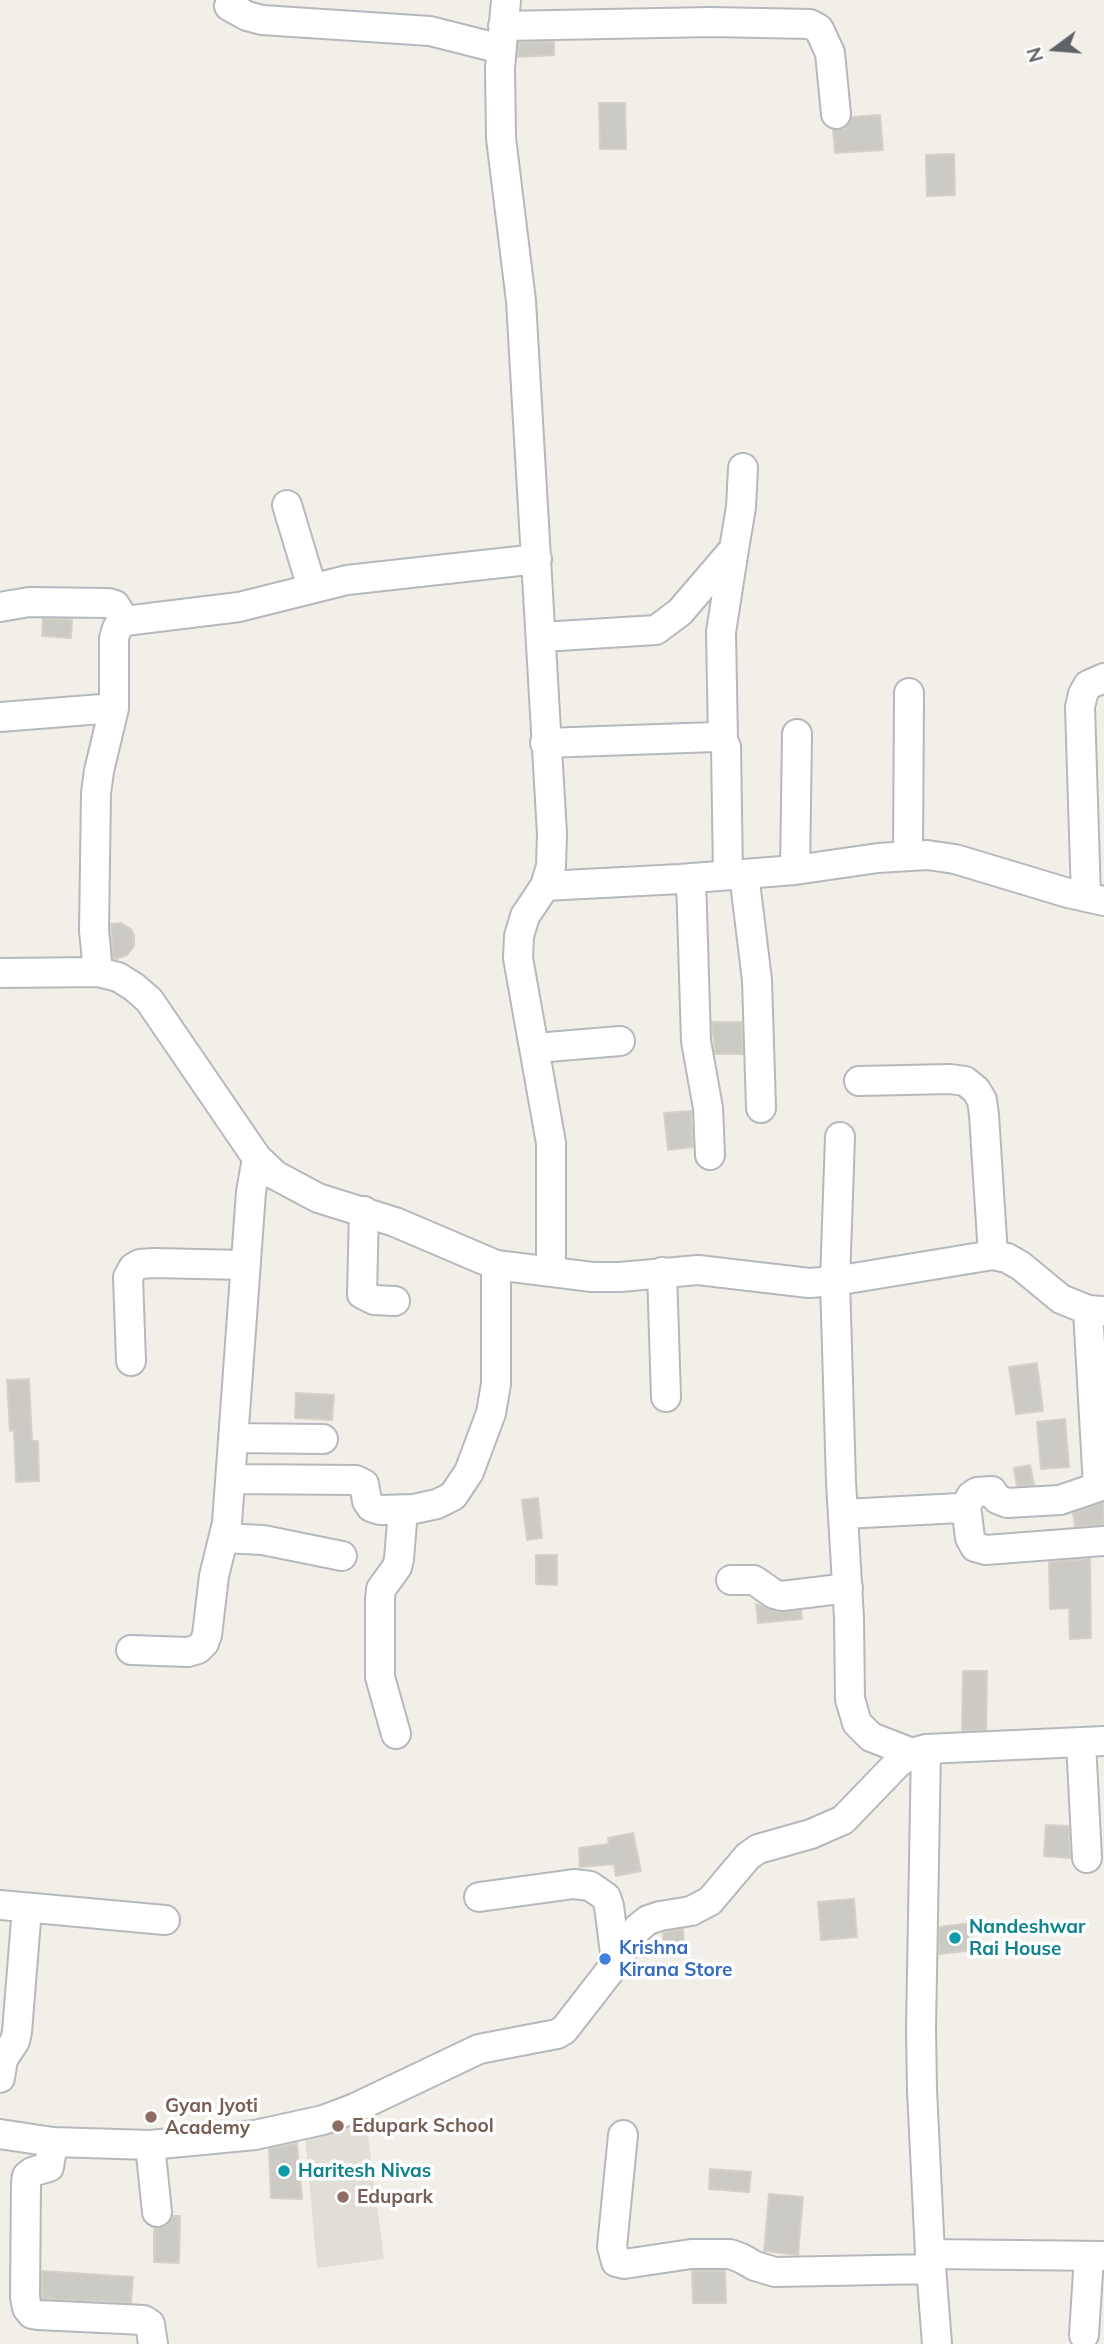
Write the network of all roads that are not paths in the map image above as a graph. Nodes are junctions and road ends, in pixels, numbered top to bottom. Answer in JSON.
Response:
{"nodes":[{"id":1,"x":229,"y":6,"type":"dead end"},
{"id":2,"x":504,"y":25,"type":"edge"},
{"id":3,"x":836,"y":114,"type":"dead end"},
{"id":4,"x":743,"y":468,"type":"dead end"},
{"id":5,"x":287,"y":505,"type":"dead end"},
{"id":6,"x":734,"y":549,"type":"junction"},
{"id":7,"x":537,"y":559,"type":"junction"},
{"id":8,"x":312,"y":588,"type":"junction"},
{"id":9,"x":0,"y":607,"type":"edge"},
{"id":10,"x":125,"y":621,"type":"junction"},
{"id":11,"x":542,"y":637,"type":"junction"},
{"id":12,"x":1104,"y":678,"type":"edge"},
{"id":13,"x":909,"y":693,"type":"dead end"},
{"id":14,"x":114,"y":708,"type":"junction"},
{"id":15,"x":0,"y":717,"type":"edge"},
{"id":16,"x":797,"y":734,"type":"dead end"},
{"id":17,"x":723,"y":740,"type":"junction"},
{"id":18,"x":545,"y":743,"type":"junction"},
{"id":19,"x":1094,"y":761,"type":"edge"},
{"id":20,"x":908,"y":855,"type":"junction"},
{"id":21,"x":795,"y":870,"type":"junction"},
{"id":22,"x":736,"y":874,"type":"junction"},
{"id":23,"x":691,"y":878,"type":"junction"},
{"id":24,"x":545,"y":886,"type":"junction"},
{"id":25,"x":1095,"y":899,"type":"edge"},
{"id":26,"x":99,"y":972,"type":"junction"},
{"id":27,"x":0,"y":973,"type":"edge"},
{"id":28,"x":620,"y":1041,"type":"dead end"},
{"id":29,"x":536,"y":1048,"type":"junction"},
{"id":30,"x":859,"y":1081,"type":"dead end"},
{"id":31,"x":761,"y":1108,"type":"dead end"},
{"id":32,"x":840,"y":1137,"type":"dead end"},
{"id":33,"x":710,"y":1155,"type":"dead end"},
{"id":34,"x":257,"y":1158,"type":"junction"},
{"id":35,"x":364,"y":1211,"type":"junction"},
{"id":36,"x":993,"y":1255,"type":"junction"},
{"id":37,"x":245,"y":1265,"type":"junction"},
{"id":38,"x":496,"y":1265,"type":"junction"},
{"id":39,"x":551,"y":1272,"type":"junction"},
{"id":40,"x":662,"y":1272,"type":"junction"},
{"id":41,"x":835,"y":1281,"type":"junction"},
{"id":42,"x":395,"y":1301,"type":"dead end"},
{"id":43,"x":1096,"y":1311,"type":"edge"},
{"id":44,"x":131,"y":1361,"type":"dead end"},
{"id":45,"x":666,"y":1397,"type":"dead end"},
{"id":46,"x":234,"y":1438,"type":"junction"},
{"id":47,"x":323,"y":1439,"type":"dead end"},
{"id":48,"x":231,"y":1479,"type":"junction"},
{"id":49,"x":1067,"y":1497,"type":"junction"},
{"id":50,"x":966,"y":1506,"type":"junction"},
{"id":51,"x":403,"y":1510,"type":"junction"},
{"id":52,"x":844,"y":1514,"type":"junction"},
{"id":53,"x":224,"y":1538,"type":"junction"},
{"id":54,"x":1104,"y":1541,"type":"edge"},
{"id":55,"x":1069,"y":1544,"type":"junction"},
{"id":56,"x":342,"y":1556,"type":"dead end"},
{"id":57,"x":731,"y":1580,"type":"dead end"},
{"id":58,"x":848,"y":1588,"type":"junction"},
{"id":59,"x":131,"y":1650,"type":"dead end"},
{"id":60,"x":396,"y":1734,"type":"dead end"},
{"id":61,"x":1093,"y":1742,"type":"edge"},
{"id":62,"x":919,"y":1751,"type":"junction"},
{"id":63,"x":1087,"y":1858,"type":"dead end"},
{"id":64,"x":479,"y":1897,"type":"dead end"},
{"id":65,"x":14,"y":1906,"type":"edge"},
{"id":66,"x":165,"y":1920,"type":"dead end"},
{"id":67,"x":616,"y":1961,"type":"junction"},
{"id":68,"x":0,"y":2078,"type":"edge"},
{"id":69,"x":0,"y":2134,"type":"edge"},
{"id":70,"x":623,"y":2135,"type":"dead end"},
{"id":71,"x":53,"y":2143,"type":"junction"},
{"id":72,"x":150,"y":2145,"type":"junction"},
{"id":73,"x":157,"y":2212,"type":"dead end"},
{"id":74,"x":1097,"y":2256,"type":"edge"},
{"id":75,"x":930,"y":2261,"type":"junction"},
{"id":76,"x":1084,"y":2334,"type":"dead end"},
{"id":77,"x":153,"y":2344,"type":"edge"},
{"id":78,"x":937,"y":2344,"type":"edge"}],
"edges":[{"from":1,"to":2,"type":"street"},
{"from":2,"to":3,"type":"street"},
{"from":2,"to":7,"type":"street"},
{"from":4,"to":6,"type":"street"},
{"from":5,"to":8,"type":"street"},
{"from":6,"to":11,"type":"street"},
{"from":6,"to":17,"type":"street"},
{"from":7,"to":8,"type":"street"},
{"from":7,"to":11,"type":"street"},
{"from":8,"to":10,"type":"street"},
{"from":9,"to":10,"type":"street"},
{"from":10,"to":14,"type":"street"},
{"from":11,"to":18,"type":"street"},
{"from":12,"to":19,"type":"street"},
{"from":13,"to":20,"type":"street"},
{"from":14,"to":15,"type":"street"},
{"from":14,"to":26,"type":"street"},
{"from":16,"to":21,"type":"street"},
{"from":17,"to":18,"type":"street"},
{"from":17,"to":22,"type":"street"},
{"from":18,"to":24,"type":"street"},
{"from":19,"to":25,"type":"street"},
{"from":20,"to":21,"type":"street"},
{"from":20,"to":25,"type":"street"},
{"from":21,"to":22,"type":"street"},
{"from":22,"to":23,"type":"street"},
{"from":22,"to":31,"type":"street"},
{"from":23,"to":24,"type":"street"},
{"from":23,"to":33,"type":"street"},
{"from":24,"to":29,"type":"street"},
{"from":26,"to":27,"type":"street"},
{"from":26,"to":34,"type":"street"},
{"from":28,"to":29,"type":"street"},
{"from":29,"to":39,"type":"street"},
{"from":30,"to":36,"type":"street"},
{"from":32,"to":41,"type":"street"},
{"from":34,"to":35,"type":"street"},
{"from":34,"to":37,"type":"street"},
{"from":35,"to":38,"type":"street"},
{"from":35,"to":42,"type":"street"},
{"from":36,"to":41,"type":"street"},
{"from":36,"to":43,"type":"street"},
{"from":37,"to":44,"type":"street"},
{"from":37,"to":46,"type":"street"},
{"from":38,"to":39,"type":"street"},
{"from":38,"to":51,"type":"street"},
{"from":39,"to":40,"type":"street"},
{"from":40,"to":41,"type":"street"},
{"from":40,"to":45,"type":"street"},
{"from":41,"to":52,"type":"street"},
{"from":43,"to":49,"type":"street"},
{"from":46,"to":47,"type":"street"},
{"from":46,"to":48,"type":"street"},
{"from":48,"to":51,"type":"street"},
{"from":48,"to":53,"type":"street"},
{"from":49,"to":50,"type":"street"},
{"from":49,"to":55,"type":"street"},
{"from":50,"to":52,"type":"street"},
{"from":50,"to":55,"type":"street"},
{"from":51,"to":60,"type":"street"},
{"from":52,"to":58,"type":"street"},
{"from":53,"to":56,"type":"street"},
{"from":53,"to":59,"type":"street"},
{"from":54,"to":55,"type":"street"},
{"from":57,"to":58,"type":"street"},
{"from":58,"to":62,"type":"street"},
{"from":61,"to":62,"type":"street"},
{"from":61,"to":63,"type":"street"},
{"from":62,"to":67,"type":"street"},
{"from":62,"to":75,"type":"street"},
{"from":64,"to":67,"type":"street"},
{"from":65,"to":66,"type":"street"},
{"from":65,"to":68,"type":"street"},
{"from":67,"to":72,"type":"street"},
{"from":69,"to":71,"type":"street"},
{"from":70,"to":75,"type":"street"},
{"from":71,"to":72,"type":"street"},
{"from":71,"to":77,"type":"street"},
{"from":72,"to":73,"type":"street"},
{"from":74,"to":75,"type":"street"},
{"from":74,"to":76,"type":"street"},
{"from":75,"to":78,"type":"street"}]}
